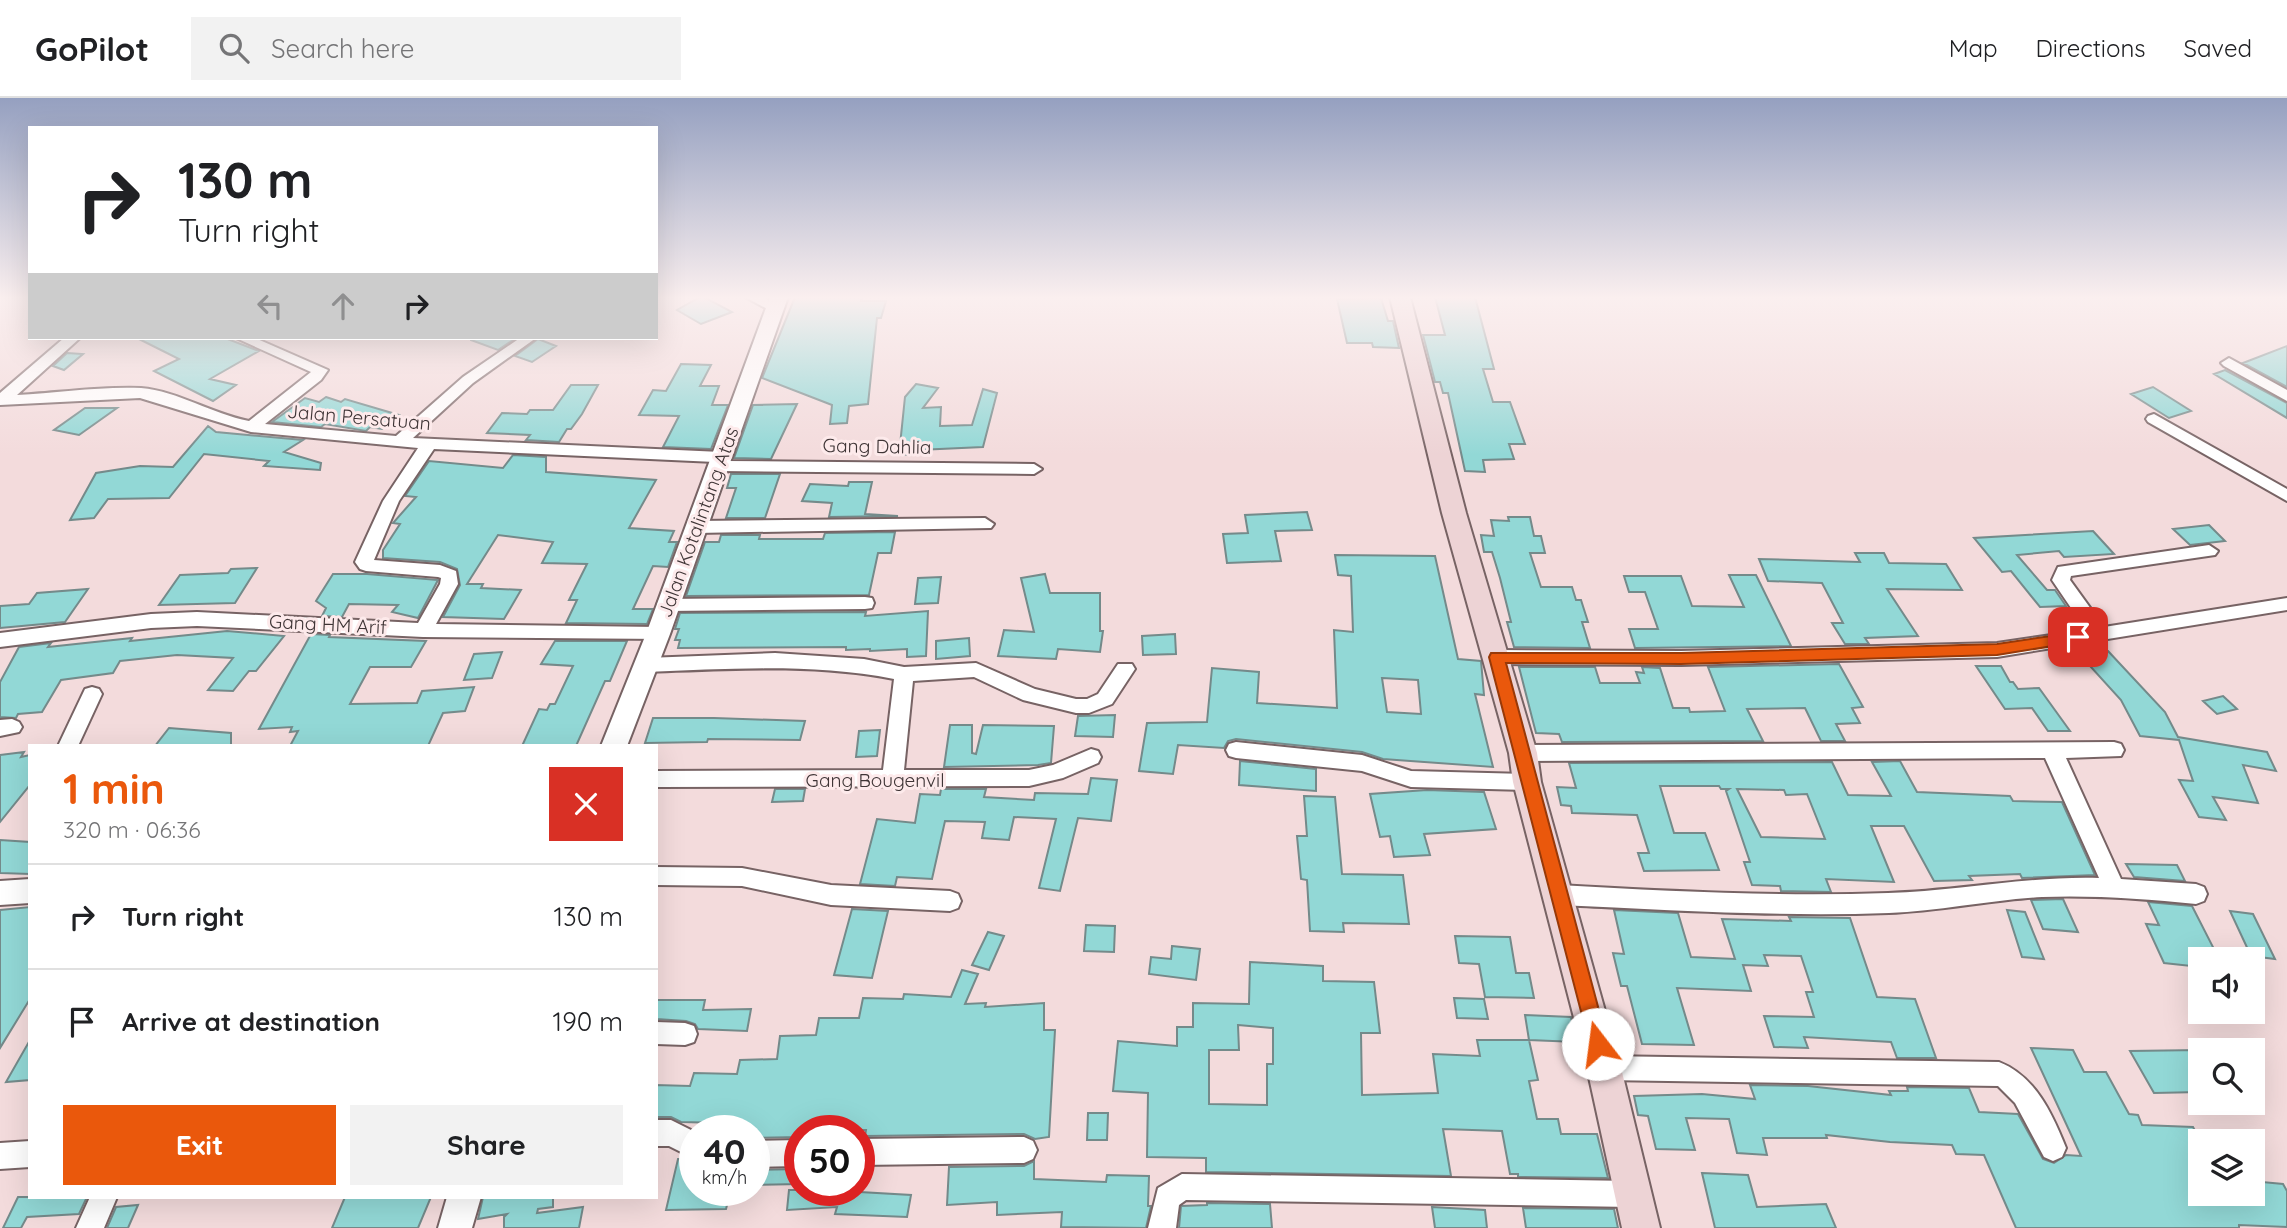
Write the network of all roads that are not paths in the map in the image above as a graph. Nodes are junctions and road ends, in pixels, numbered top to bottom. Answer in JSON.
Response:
{"nodes":[{"id":1,"x":59,"y":350,"type":"edge"},
{"id":2,"x":271,"y":350,"type":"edge"},
{"id":3,"x":512,"y":350,"type":"edge"},
{"id":4,"x":759,"y":350,"type":"edge"},
{"id":5,"x":1414,"y":350,"type":"edge"},
{"id":6,"x":2229,"y":363,"type":"dead end"},
{"id":7,"x":2287,"y":397,"type":"edge"},
{"id":8,"x":1,"y":400,"type":"edge"},
{"id":9,"x":2154,"y":419,"type":"dead end"},
{"id":10,"x":251,"y":428,"type":"junction"},
{"id":11,"x":399,"y":442,"type":"junction"},
{"id":12,"x":429,"y":444,"type":"junction"},
{"id":13,"x":720,"y":461,"type":"junction"},
{"id":14,"x":1034,"y":469,"type":"dead end"},
{"id":15,"x":2287,"y":496,"type":"edge"},
{"id":16,"x":985,"y":524,"type":"dead end"},
{"id":17,"x":696,"y":527,"type":"junction"},
{"id":18,"x":2209,"y":551,"type":"dead end"},
{"id":19,"x":865,"y":603,"type":"dead end"},
{"id":20,"x":2287,"y":604,"type":"edge"},
{"id":21,"x":666,"y":605,"type":"junction"},
{"id":22,"x":423,"y":630,"type":"junction"},
{"id":23,"x":2098,"y":633,"type":"junction"},
{"id":24,"x":658,"y":634,"type":"junction"},
{"id":25,"x":0,"y":640,"type":"edge"},
{"id":26,"x":1497,"y":657,"type":"junction"},
{"id":27,"x":646,"y":665,"type":"junction"},
{"id":28,"x":1125,"y":669,"type":"dead end"},
{"id":29,"x":904,"y":674,"type":"junction"},
{"id":30,"x":92,"y":694,"type":"dead end"},
{"id":31,"x":69,"y":744,"type":"edge"},
{"id":32,"x":615,"y":744,"type":"edge"},
{"id":33,"x":1236,"y":750,"type":"dead end"},
{"id":34,"x":2052,"y":750,"type":"junction"},
{"id":35,"x":2114,"y":750,"type":"dead end"},
{"id":36,"x":1091,"y":757,"type":"dead end"},
{"id":37,"x":1525,"y":767,"type":"junction"},
{"id":38,"x":658,"y":779,"type":"edge"},
{"id":39,"x":892,"y":780,"type":"junction"},
{"id":40,"x":658,"y":876,"type":"edge"},
{"id":41,"x":2114,"y":887,"type":"junction"},
{"id":42,"x":28,"y":891,"type":"edge"},
{"id":43,"x":0,"y":893,"type":"edge"},
{"id":44,"x":2196,"y":894,"type":"dead end"},
{"id":45,"x":1559,"y":895,"type":"junction"},
{"id":46,"x":950,"y":901,"type":"dead end"},
{"id":47,"x":658,"y":1033,"type":"edge"},
{"id":48,"x":685,"y":1034,"type":"dead end"},
{"id":49,"x":1604,"y":1068,"type":"junction"},
{"id":50,"x":658,"y":1133,"type":"edge"},
{"id":51,"x":679,"y":1137,"type":"edge"},
{"id":52,"x":2053,"y":1148,"type":"dead end"},
{"id":53,"x":1024,"y":1150,"type":"dead end"},
{"id":54,"x":875,"y":1152,"type":"edge"},
{"id":55,"x":28,"y":1154,"type":"edge"},
{"id":56,"x":0,"y":1156,"type":"edge"},
{"id":57,"x":1632,"y":1194,"type":"junction"},
{"id":58,"x":103,"y":1199,"type":"edge"},
{"id":59,"x":463,"y":1199,"type":"edge"},
{"id":60,"x":90,"y":1228,"type":"edge"},
{"id":61,"x":454,"y":1228,"type":"edge"},
{"id":62,"x":1162,"y":1228,"type":"edge"},
{"id":63,"x":1641,"y":1228,"type":"edge"}],
"edges":[{"from":1,"to":8,"type":"street"},
{"from":2,"to":10,"type":"street"},
{"from":3,"to":11,"type":"street"},
{"from":4,"to":13,"type":"street","name":"Jalan Kotalintang Atas"},
{"from":5,"to":26,"type":"main road"},
{"from":6,"to":7,"type":"street"},
{"from":8,"to":10,"type":"street","name":"Jalan Persatuan"},
{"from":9,"to":15,"type":"street"},
{"from":10,"to":11,"type":"street","name":"Jalan Persatuan"},
{"from":11,"to":12,"type":"street","name":"Jalan Persatuan"},
{"from":12,"to":13,"type":"street","name":"Jalan Persatuan"},
{"from":12,"to":22,"type":"street"},
{"from":13,"to":14,"type":"street","name":"Gang Dahlia"},
{"from":13,"to":17,"type":"street","name":"Jalan Kotalintang Atas"},
{"from":16,"to":17,"type":"street"},
{"from":17,"to":21,"type":"street","name":"Jalan Kotalintang Atas"},
{"from":18,"to":23,"type":"street"},
{"from":19,"to":21,"type":"street"},
{"from":20,"to":23,"type":"street"},
{"from":21,"to":24,"type":"street","name":"Jalan Kotalintang Atas"},
{"from":22,"to":24,"type":"street","name":"Gang HM Arif"},
{"from":22,"to":25,"type":"street","name":"Gang HM Arif"},
{"from":23,"to":26,"type":"street"},
{"from":24,"to":27,"type":"street","name":"Jalan Kotalintang Atas"},
{"from":26,"to":37,"type":"main road"},
{"from":27,"to":29,"type":"street"},
{"from":27,"to":32,"type":"street","name":"Jalan Kotalintang Atas"},
{"from":28,"to":29,"type":"street"},
{"from":29,"to":39,"type":"street"},
{"from":30,"to":31,"type":"street"},
{"from":33,"to":37,"type":"street"},
{"from":34,"to":35,"type":"street"},
{"from":34,"to":37,"type":"street"},
{"from":34,"to":41,"type":"street"},
{"from":36,"to":39,"type":"street","name":"Gang Bougenvil"},
{"from":37,"to":45,"type":"main road"},
{"from":38,"to":39,"type":"street","name":"Gang Bougenvil"},
{"from":40,"to":46,"type":"street"},
{"from":41,"to":44,"type":"street"},
{"from":41,"to":45,"type":"street"},
{"from":42,"to":43,"type":"street"},
{"from":45,"to":49,"type":"main road"},
{"from":47,"to":48,"type":"street"},
{"from":49,"to":52,"type":"street"},
{"from":49,"to":57,"type":"main road"},
{"from":50,"to":51,"type":"street"},
{"from":53,"to":54,"type":"street"},
{"from":55,"to":56,"type":"street"},
{"from":57,"to":62,"type":"street"},
{"from":57,"to":63,"type":"main road"},
{"from":58,"to":60,"type":"street"},
{"from":59,"to":61,"type":"street"}]}
